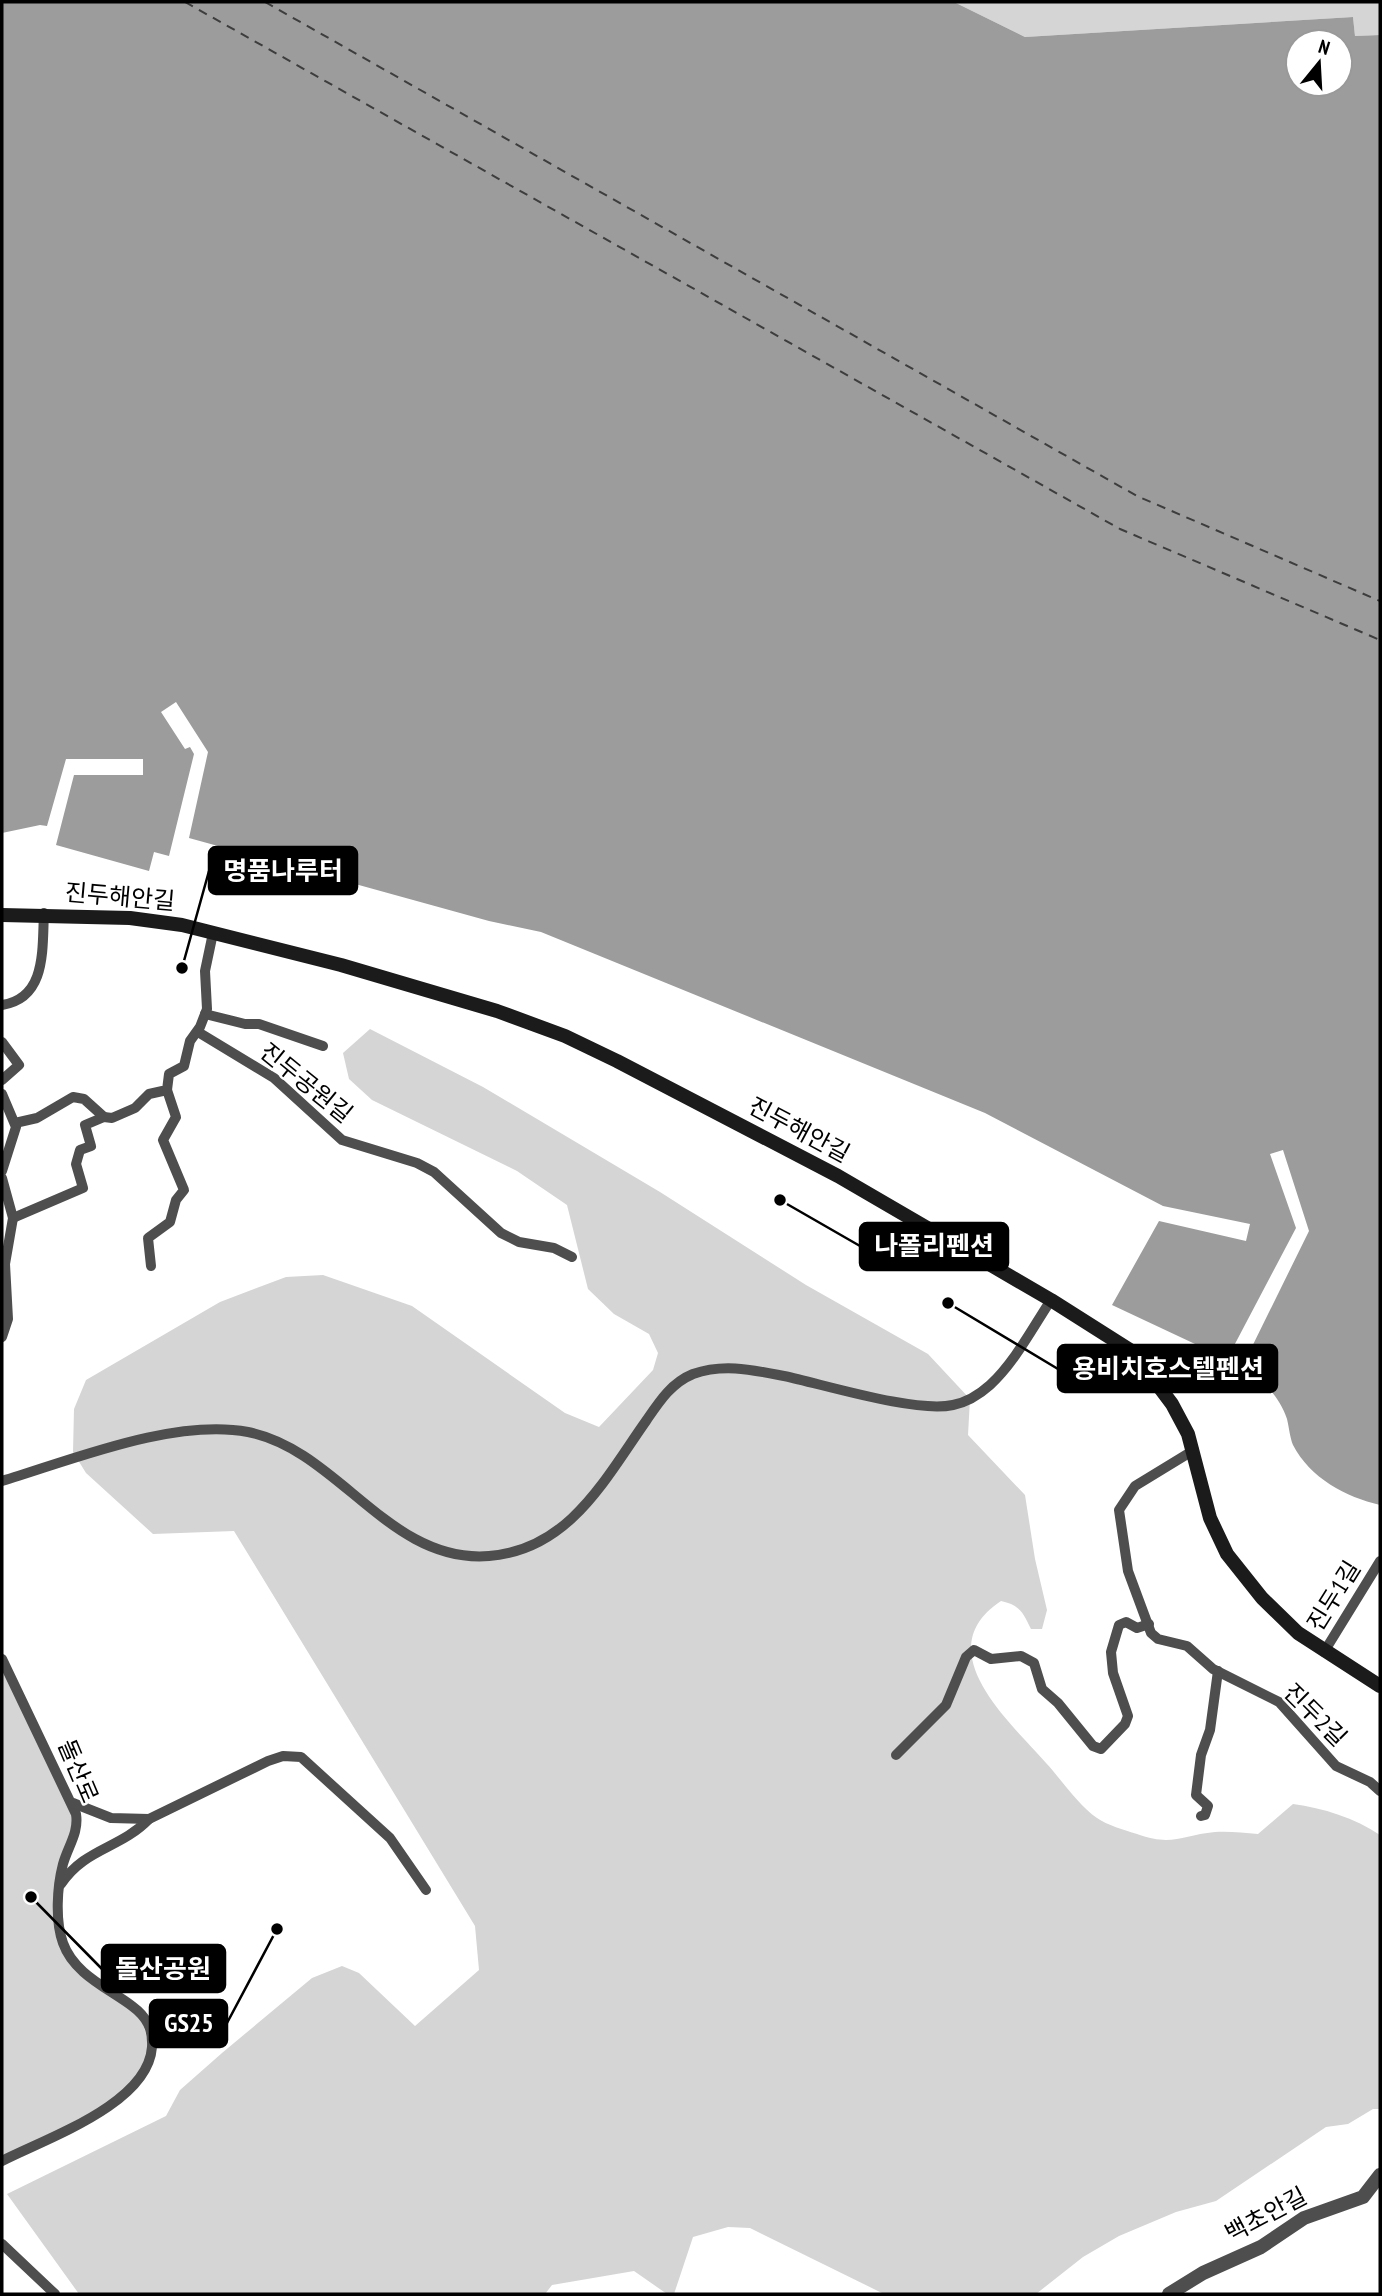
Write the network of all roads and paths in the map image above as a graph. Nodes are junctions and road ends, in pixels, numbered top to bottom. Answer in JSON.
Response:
{"nodes":[{"id":1,"x":44,"y":914,"type":"junction"},
{"id":2,"x":2,"y":915,"type":"edge"},
{"id":3,"x":213,"y":933,"type":"junction"},
{"id":4,"x":2,"y":1005,"type":"edge"},
{"id":5,"x":205,"y":1014,"type":"junction"},
{"id":6,"x":198,"y":1032,"type":"junction"},
{"id":7,"x":2,"y":1042,"type":"edge"},
{"id":8,"x":323,"y":1046,"type":"dead end"},
{"id":9,"x":2,"y":1080,"type":"edge"},
{"id":10,"x":167,"y":1090,"type":"junction"},
{"id":11,"x":2,"y":1094,"type":"edge"},
{"id":12,"x":104,"y":1117,"type":"junction"},
{"id":13,"x":15,"y":1123,"type":"junction"},
{"id":14,"x":2,"y":1171,"type":"edge"},
{"id":15,"x":2,"y":1178,"type":"edge"},
{"id":16,"x":13,"y":1218,"type":"junction"},
{"id":17,"x":572,"y":1257,"type":"dead end"},
{"id":18,"x":151,"y":1266,"type":"dead end"},
{"id":19,"x":1051,"y":1300,"type":"junction"},
{"id":20,"x":2,"y":1338,"type":"edge"},
{"id":21,"x":1194,"y":1450,"type":"junction"},
{"id":22,"x":2,"y":1481,"type":"edge"},
{"id":23,"x":1380,"y":1562,"type":"edge"},
{"id":24,"x":1149,"y":1624,"type":"junction"},
{"id":25,"x":1324,"y":1652,"type":"junction"},
{"id":26,"x":2,"y":1659,"type":"edge"},
{"id":27,"x":1218,"y":1671,"type":"junction"},
{"id":28,"x":1380,"y":1686,"type":"edge"},
{"id":29,"x":896,"y":1755,"type":"dead end"},
{"id":30,"x":1380,"y":1791,"type":"edge"},
{"id":31,"x":73,"y":1803,"type":"junction"},
{"id":32,"x":1201,"y":1816,"type":"dead end"},
{"id":33,"x":149,"y":1819,"type":"junction"},
{"id":34,"x":61,"y":1884,"type":"junction"},
{"id":35,"x":426,"y":1890,"type":"dead end"},
{"id":36,"x":2,"y":2161,"type":"edge"},
{"id":37,"x":1380,"y":2175,"type":"edge"},
{"id":38,"x":2,"y":2244,"type":"edge"},
{"id":39,"x":55,"y":2294,"type":"edge"},
{"id":40,"x":1169,"y":2294,"type":"edge"}],
"edges":[{"from":1,"to":2,"type":"street","name":"진두해안길"},
{"from":1,"to":3,"type":"street","name":"진두해안길"},
{"from":1,"to":4,"type":"lane"},
{"from":3,"to":5,"type":"lane"},
{"from":3,"to":19,"type":"street","name":"진두해안길"},
{"from":5,"to":6,"type":"lane"},
{"from":5,"to":8,"type":"lane","name":"진두공원길"},
{"from":6,"to":10,"type":"lane"},
{"from":6,"to":17,"type":"lane","name":"진두공원길"},
{"from":7,"to":9,"type":"lane"},
{"from":10,"to":12,"type":"lane"},
{"from":10,"to":18,"type":"lane"},
{"from":11,"to":13,"type":"lane"},
{"from":12,"to":13,"type":"lane"},
{"from":12,"to":16,"type":"lane"},
{"from":13,"to":14,"type":"lane"},
{"from":15,"to":16,"type":"lane"},
{"from":16,"to":20,"type":"lane"},
{"from":19,"to":21,"type":"street","name":"진두해안길"},
{"from":19,"to":22,"type":"lane"},
{"from":21,"to":24,"type":"lane"},
{"from":21,"to":25,"type":"street","name":"진두해안길"},
{"from":23,"to":25,"type":"lane","name":"진두1길"},
{"from":24,"to":27,"type":"lane","name":"진두2길"},
{"from":24,"to":29,"type":"lane"},
{"from":25,"to":28,"type":"street","name":"진두해안길"},
{"from":26,"to":31,"type":"lane","name":"돌산로"},
{"from":27,"to":30,"type":"lane","name":"진두2길"},
{"from":27,"to":32,"type":"lane"},
{"from":31,"to":33,"type":"lane"},
{"from":31,"to":34,"type":"lane","name":"돌산로"},
{"from":33,"to":34,"type":"lane"},
{"from":33,"to":35,"type":"lane"},
{"from":34,"to":36,"type":"lane","name":"돌산로"},
{"from":37,"to":40,"type":"street","name":"백초안길"},
{"from":38,"to":39,"type":"lane"}]}
